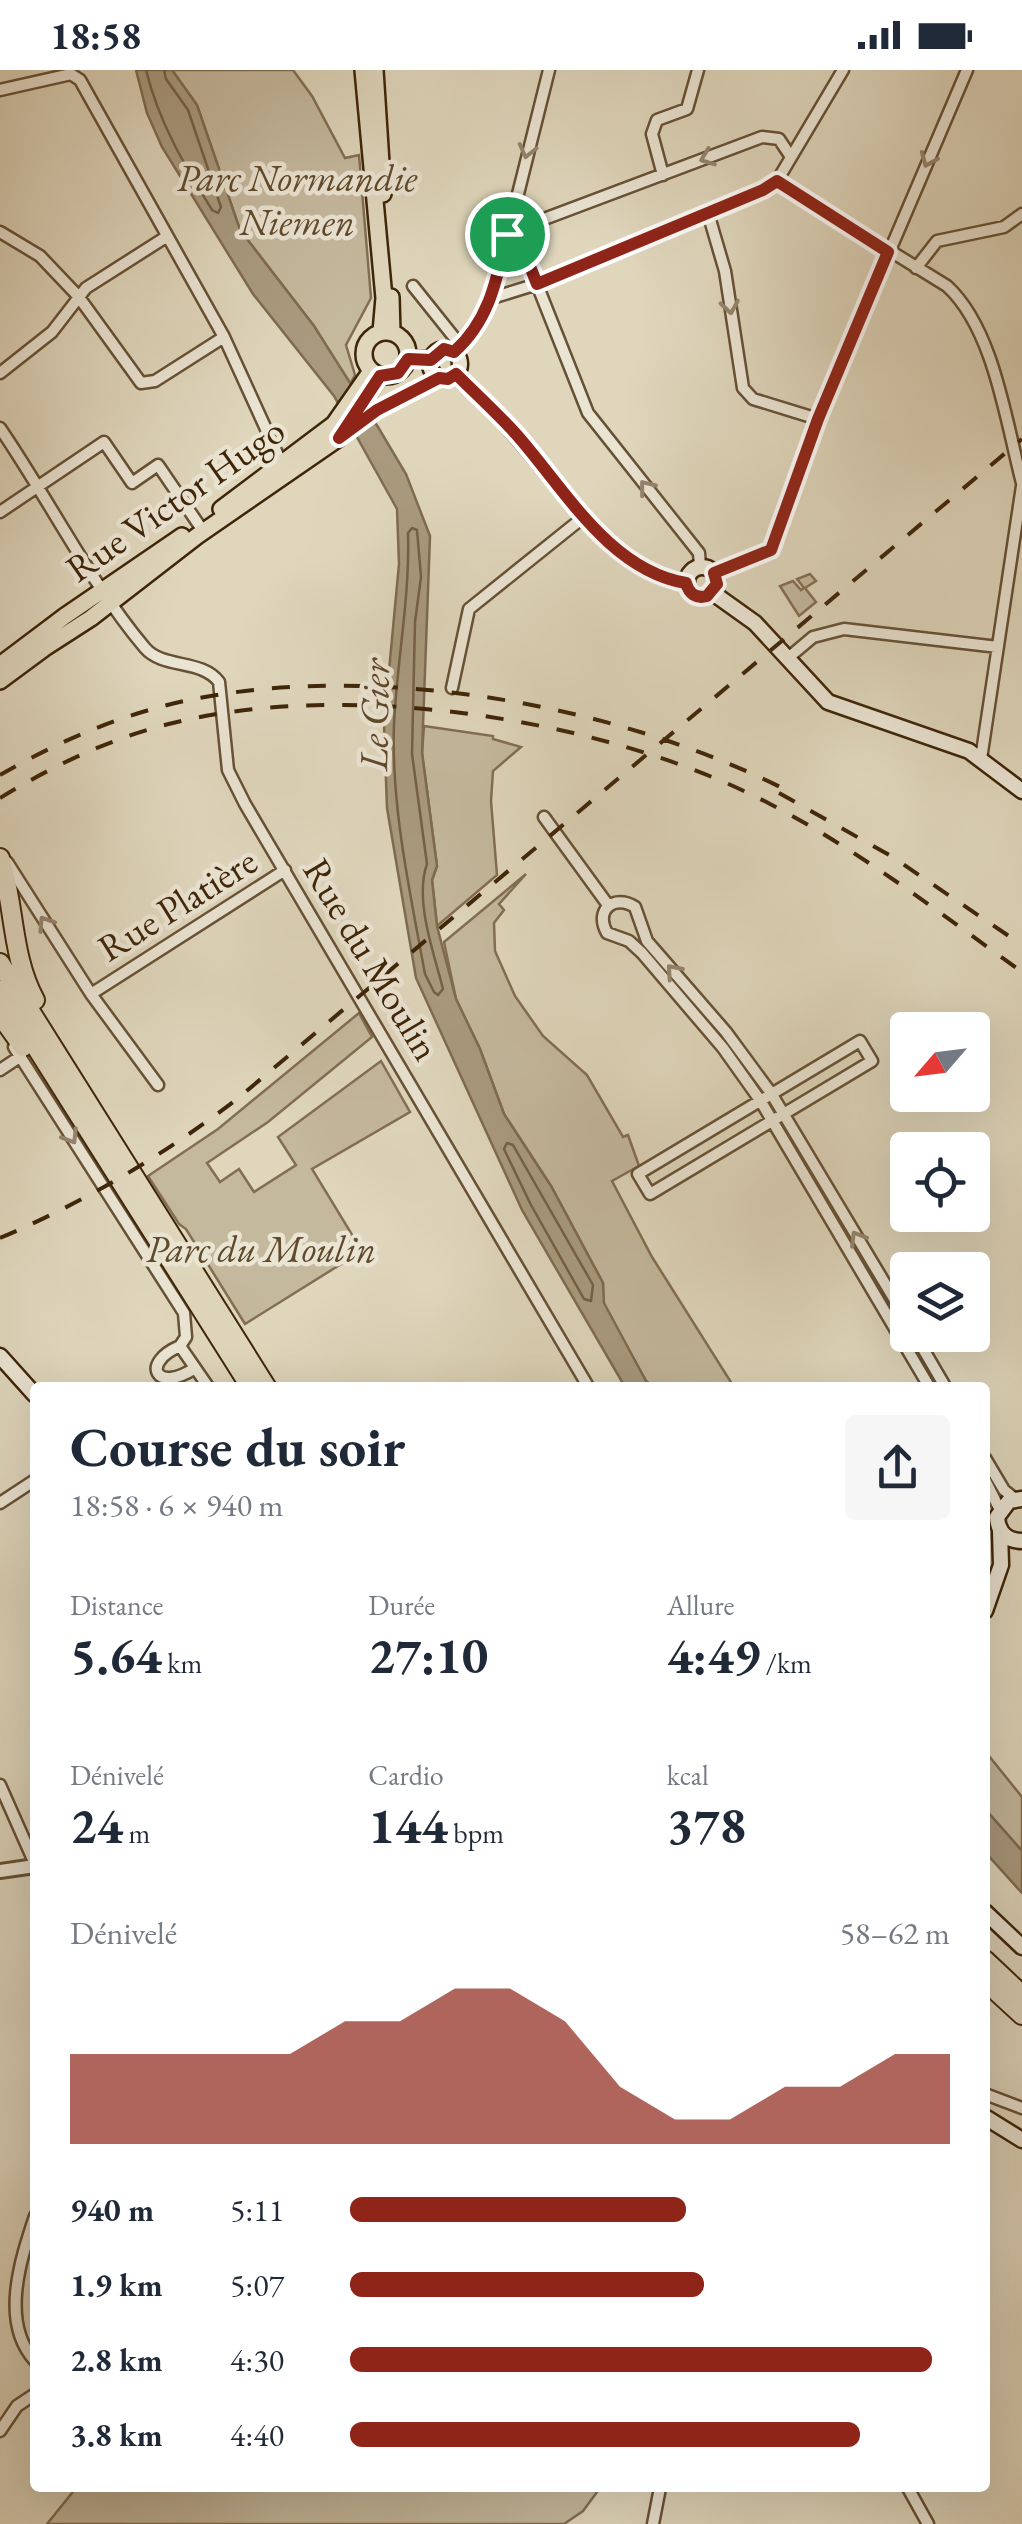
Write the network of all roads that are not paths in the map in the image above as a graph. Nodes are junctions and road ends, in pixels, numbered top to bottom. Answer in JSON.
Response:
{"nodes":[{"id":1,"x":363,"y":70,"type":"edge"},
{"id":2,"x":374,"y":70,"type":"edge"},
{"id":3,"x":549,"y":70,"type":"edge"},
{"id":4,"x":698,"y":70,"type":"edge"},
{"id":5,"x":843,"y":70,"type":"edge"},
{"id":6,"x":967,"y":70,"type":"edge"},
{"id":7,"x":0,"y":90,"type":"edge"},
{"id":8,"x":791,"y":157,"type":"junction"},
{"id":9,"x":663,"y":174,"type":"junction"},
{"id":10,"x":777,"y":181,"type":"junction"},
{"id":11,"x":708,"y":213,"type":"junction"},
{"id":12,"x":1022,"y":214,"type":"edge"},
{"id":13,"x":0,"y":232,"type":"edge"},
{"id":14,"x":507,"y":234,"type":"junction"},
{"id":15,"x":166,"y":237,"type":"junction"},
{"id":16,"x":888,"y":252,"type":"junction"},
{"id":17,"x":916,"y":268,"type":"junction"},
{"id":18,"x":537,"y":284,"type":"junction"},
{"id":19,"x":413,"y":286,"type":"dead end"},
{"id":20,"x":78,"y":296,"type":"junction"},
{"id":21,"x":492,"y":298,"type":"junction"},
{"id":22,"x":387,"y":332,"type":"junction"},
{"id":23,"x":224,"y":337,"type":"junction"},
{"id":24,"x":458,"y":349,"type":"junction"},
{"id":25,"x":408,"y":359,"type":"junction"},
{"id":26,"x":431,"y":360,"type":"junction"},
{"id":27,"x":0,"y":365,"type":"edge"},
{"id":28,"x":13,"y":365,"type":"junction"},
{"id":29,"x":0,"y":373,"type":"edge"},
{"id":30,"x":376,"y":373,"type":"junction"},
{"id":31,"x":456,"y":374,"type":"junction"},
{"id":32,"x":439,"y":378,"type":"junction"},
{"id":33,"x":368,"y":399,"type":"junction"},
{"id":34,"x":818,"y":419,"type":"junction"},
{"id":35,"x":0,"y":428,"type":"edge"},
{"id":36,"x":284,"y":470,"type":"junction"},
{"id":37,"x":38,"y":484,"type":"junction"},
{"id":38,"x":1022,"y":484,"type":"edge"},
{"id":39,"x":0,"y":512,"type":"edge"},
{"id":40,"x":585,"y":516,"type":"junction"},
{"id":41,"x":199,"y":525,"type":"junction"},
{"id":42,"x":707,"y":570,"type":"junction"},
{"id":43,"x":686,"y":583,"type":"junction"},
{"id":44,"x":713,"y":593,"type":"junction"},
{"id":45,"x":108,"y":596,"type":"junction"},
{"id":46,"x":998,"y":648,"type":"junction"},
{"id":47,"x":788,"y":658,"type":"junction"},
{"id":48,"x":0,"y":665,"type":"edge"},
{"id":49,"x":0,"y":681,"type":"edge"},
{"id":50,"x":452,"y":688,"type":"dead end"},
{"id":51,"x":981,"y":759,"type":"junction"},
{"id":52,"x":1022,"y":790,"type":"edge"},
{"id":53,"x":544,"y":818,"type":"dead end"},
{"id":54,"x":0,"y":855,"type":"edge"},
{"id":55,"x":285,"y":870,"type":"junction"},
{"id":56,"x":608,"y":905,"type":"junction"},
{"id":57,"x":0,"y":963,"type":"edge"},
{"id":58,"x":0,"y":990,"type":"edge"},
{"id":59,"x":91,"y":994,"type":"junction"},
{"id":60,"x":0,"y":1015,"type":"edge"},
{"id":61,"x":0,"y":1025,"type":"edge"},
{"id":62,"x":20,"y":1056,"type":"junction"},
{"id":63,"x":0,"y":1070,"type":"edge"},
{"id":64,"x":158,"y":1085,"type":"dead end"},
{"id":65,"x":772,"y":1093,"type":"junction"},
{"id":66,"x":760,"y":1100,"type":"junction"},
{"id":67,"x":77,"y":1113,"type":"junction"},
{"id":68,"x":779,"y":1118,"type":"junction"},
{"id":69,"x":121,"y":1154,"type":"junction"},
{"id":70,"x":890,"y":1294,"type":"edge"},
{"id":71,"x":180,"y":1346,"type":"junction"},
{"id":72,"x":926,"y":1352,"type":"edge"},
{"id":73,"x":0,"y":1356,"type":"edge"},
{"id":74,"x":195,"y":1368,"type":"junction"},
{"id":75,"x":204,"y":1382,"type":"edge"},
{"id":76,"x":247,"y":1382,"type":"edge"},
{"id":77,"x":263,"y":1382,"type":"edge"},
{"id":78,"x":585,"y":1382,"type":"edge"},
{"id":79,"x":927,"y":1382,"type":"edge"},
{"id":80,"x":943,"y":1382,"type":"edge"},
{"id":81,"x":30,"y":1389,"type":"edge"},
{"id":82,"x":990,"y":1466,"type":"edge"},
{"id":83,"x":30,"y":1483,"type":"edge"},
{"id":84,"x":990,"y":1490,"type":"edge"},
{"id":85,"x":1018,"y":1500,"type":"edge"},
{"id":86,"x":0,"y":1503,"type":"edge"},
{"id":87,"x":1000,"y":1510,"type":"junction"},
{"id":88,"x":1000,"y":1531,"type":"junction"},
{"id":89,"x":1022,"y":1542,"type":"edge"},
{"id":90,"x":1002,"y":1565,"type":"junction"},
{"id":91,"x":990,"y":1597,"type":"edge"},
{"id":92,"x":0,"y":1785,"type":"edge"},
{"id":93,"x":30,"y":1854,"type":"edge"},
{"id":94,"x":30,"y":1866,"type":"edge"},
{"id":95,"x":0,"y":1871,"type":"edge"},
{"id":96,"x":990,"y":1917,"type":"edge"},
{"id":97,"x":1022,"y":1947,"type":"edge"},
{"id":98,"x":990,"y":1965,"type":"edge"},
{"id":99,"x":990,"y":1986,"type":"edge"},
{"id":100,"x":1022,"y":1994,"type":"edge"},
{"id":101,"x":1022,"y":2015,"type":"edge"},
{"id":102,"x":990,"y":2096,"type":"edge"},
{"id":103,"x":1022,"y":2108,"type":"edge"},
{"id":104,"x":990,"y":2121,"type":"edge"},
{"id":105,"x":1022,"y":2140,"type":"edge"},
{"id":106,"x":30,"y":2232,"type":"edge"},
{"id":107,"x":30,"y":2353,"type":"edge"},
{"id":108,"x":30,"y":2398,"type":"edge"},
{"id":109,"x":0,"y":2432,"type":"edge"},
{"id":110,"x":659,"y":2492,"type":"edge"},
{"id":111,"x":910,"y":2492,"type":"edge"},
{"id":112,"x":652,"y":2524,"type":"edge"},
{"id":113,"x":928,"y":2524,"type":"edge"}],
"edges":[{"from":1,"to":22,"type":"main road"},
{"from":2,"to":22,"type":"main road"},
{"from":3,"to":14,"type":"street","one_way":true},
{"from":4,"to":9,"type":"street"},
{"from":5,"to":8,"type":"street"},
{"from":6,"to":16,"type":"street","one_way":true},
{"from":7,"to":15,"type":"street"},
{"from":8,"to":9,"type":"street","one_way":true},
{"from":8,"to":10,"type":"street"},
{"from":9,"to":14,"type":"street"},
{"from":10,"to":11,"type":"street"},
{"from":10,"to":16,"type":"street"},
{"from":11,"to":18,"type":"street"},
{"from":11,"to":34,"type":"street","one_way":true},
{"from":12,"to":17,"type":"street"},
{"from":13,"to":20,"type":"street"},
{"from":14,"to":18,"type":"street"},
{"from":14,"to":21,"type":"street"},
{"from":15,"to":20,"type":"street"},
{"from":15,"to":23,"type":"street"},
{"from":16,"to":17,"type":"street"},
{"from":16,"to":34,"type":"street"},
{"from":17,"to":38,"type":"street"},
{"from":18,"to":21,"type":"street"},
{"from":42,"to":18,"type":"street","one_way":true},
{"from":19,"to":24,"type":"street"},
{"from":20,"to":23,"type":"street"},
{"from":20,"to":28,"type":"street"},
{"from":21,"to":24,"type":"street"},
{"from":22,"to":25,"type":"main road"},
{"from":22,"to":30,"type":"main road"},
{"from":23,"to":36,"type":"street"},
{"from":24,"to":26,"type":"main road"},
{"from":24,"to":31,"type":"main road"},
{"from":25,"to":26,"type":"main road"},
{"from":25,"to":30,"type":"main road"},
{"from":26,"to":32,"type":"main road"},
{"from":27,"to":28,"type":"street"},
{"from":28,"to":29,"type":"street"},
{"from":30,"to":33,"type":"main road","name":"Rue Victor Hugo"},
{"from":31,"to":32,"type":"main road"},
{"from":31,"to":40,"type":"main road"},
{"from":32,"to":33,"type":"street","name":"Rue Victor Hugo"},
{"from":33,"to":36,"type":"main road","name":"Rue Victor Hugo"},
{"from":33,"to":36,"type":"main road","name":"Rue Victor Hugo"},
{"from":34,"to":42,"type":"street"},
{"from":35,"to":37,"type":"street"},
{"from":36,"to":41,"type":"main road","name":"Rue Victor Hugo"},
{"from":36,"to":45,"type":"main road","name":"Rue Victor Hugo"},
{"from":37,"to":39,"type":"street"},
{"from":37,"to":41,"type":"street"},
{"from":37,"to":45,"type":"street"},
{"from":38,"to":46,"type":"street"},
{"from":40,"to":43,"type":"main road"},
{"from":40,"to":50,"type":"street"},
{"from":41,"to":45,"type":"main road","name":"Rue Victor Hugo"},
{"from":42,"to":43,"type":"main road"},
{"from":42,"to":44,"type":"main road"},
{"from":43,"to":44,"type":"main road"},
{"from":44,"to":47,"type":"main road"},
{"from":45,"to":48,"type":"main road","name":"Rue Victor Hugo"},
{"from":45,"to":49,"type":"main road","name":"Rue Victor Hugo"},
{"from":45,"to":55,"type":"street","name":"Rue du Moulin"},
{"from":46,"to":47,"type":"street"},
{"from":46,"to":51,"type":"street"},
{"from":47,"to":51,"type":"main road"},
{"from":51,"to":52,"type":"main road"},
{"from":53,"to":56,"type":"street"},
{"from":59,"to":54,"type":"street","name":"Rue Platière","one_way":true},
{"from":54,"to":69,"type":"highway"},
{"from":55,"to":59,"type":"street","name":"Rue Platière"},
{"from":55,"to":78,"type":"street","name":"Rue du Moulin"},
{"from":65,"to":56,"type":"street","one_way":true},
{"from":56,"to":66,"type":"street"},
{"from":57,"to":69,"type":"highway"},
{"from":58,"to":67,"type":"highway"},
{"from":59,"to":64,"type":"street"},
{"from":60,"to":67,"type":"highway"},
{"from":61,"to":62,"type":"street"},
{"from":62,"to":63,"type":"street"},
{"from":62,"to":71,"type":"street","one_way":true},
{"from":65,"to":66,"type":"street"},
{"from":65,"to":68,"type":"street"},
{"from":65,"to":68,"type":"street"},
{"from":66,"to":68,"type":"street"},
{"from":66,"to":68,"type":"street"},
{"from":67,"to":76,"type":"highway"},
{"from":70,"to":68,"type":"street","one_way":true},
{"from":68,"to":79,"type":"street"},
{"from":69,"to":77,"type":"highway"},
{"from":71,"to":74,"type":"street"},
{"from":71,"to":74,"type":"street"},
{"from":72,"to":80,"type":"street"},
{"from":73,"to":81,"type":"main road"},
{"from":74,"to":75,"type":"street"},
{"from":82,"to":85,"type":"street"},
{"from":83,"to":86,"type":"street"},
{"from":84,"to":87,"type":"street"},
{"from":85,"to":87,"type":"main road"},
{"from":87,"to":88,"type":"main road"},
{"from":88,"to":89,"type":"main road"},
{"from":88,"to":90,"type":"main road"},
{"from":89,"to":90,"type":"main road"},
{"from":90,"to":91,"type":"main road"},
{"from":92,"to":93,"type":"street"},
{"from":94,"to":95,"type":"street"},
{"from":96,"to":97,"type":"main road"},
{"from":98,"to":100,"type":"highway"},
{"from":99,"to":101,"type":"highway"},
{"from":102,"to":103,"type":"street"},
{"from":104,"to":105,"type":"main road"},
{"from":106,"to":107,"type":"street"},
{"from":108,"to":109,"type":"street"},
{"from":110,"to":112,"type":"street"},
{"from":111,"to":113,"type":"street"}]}
